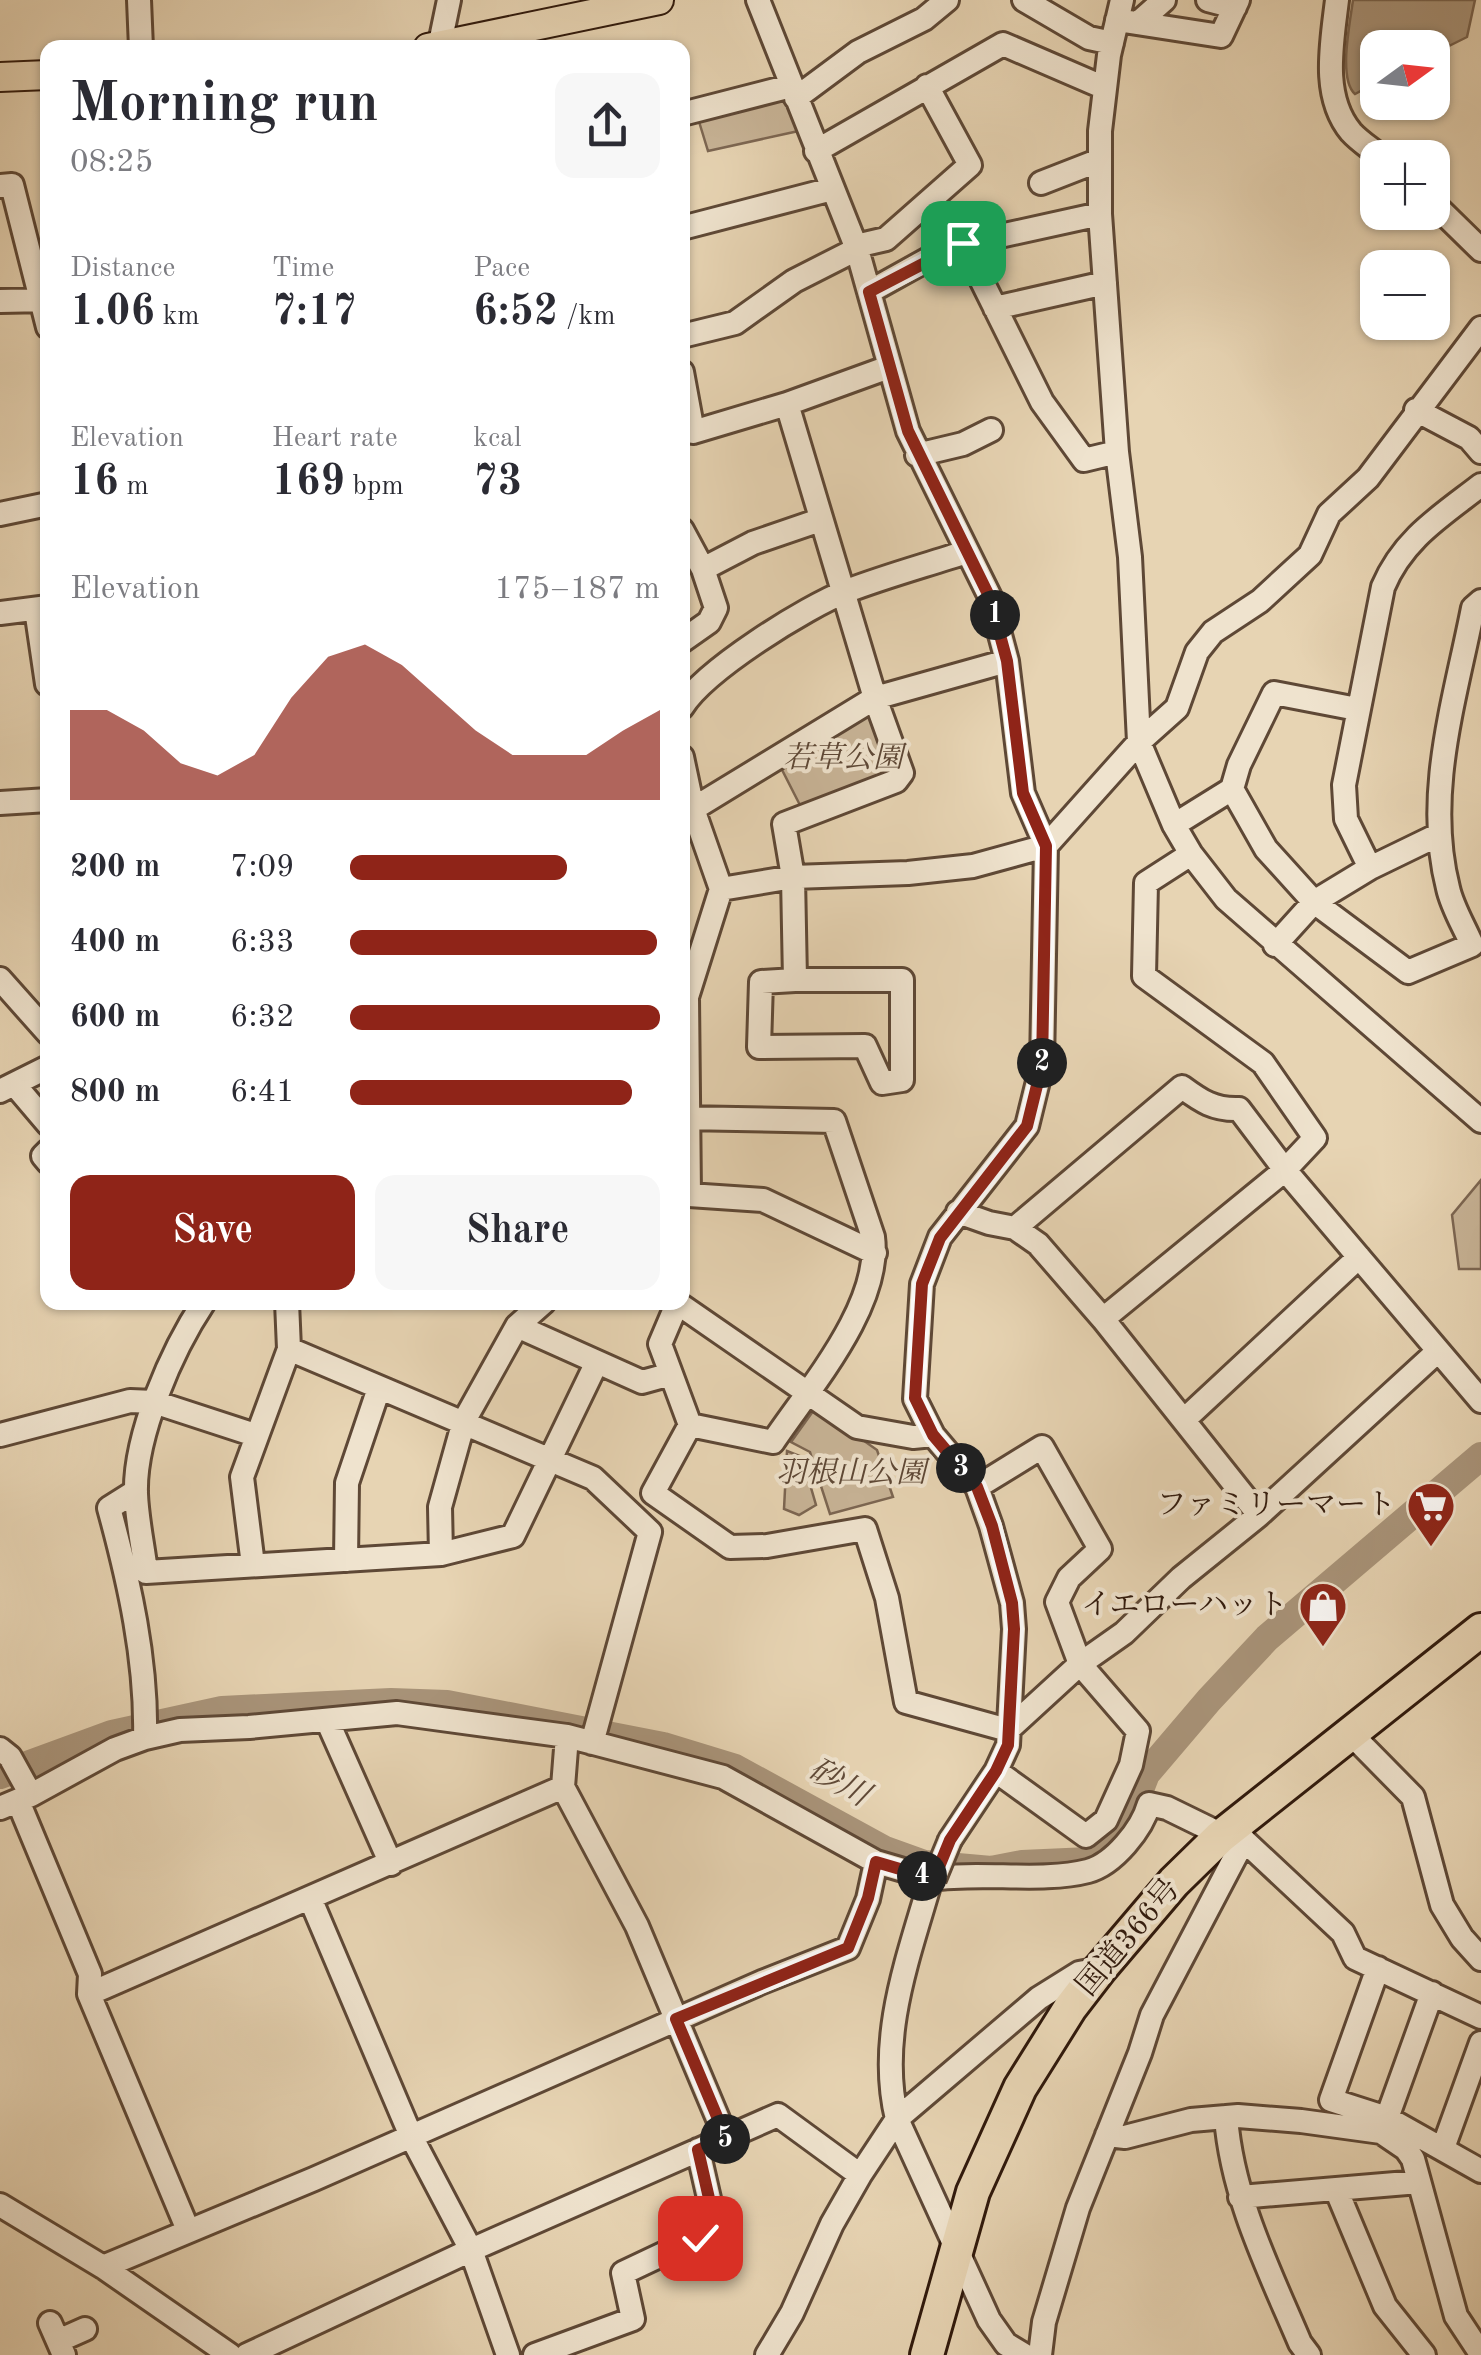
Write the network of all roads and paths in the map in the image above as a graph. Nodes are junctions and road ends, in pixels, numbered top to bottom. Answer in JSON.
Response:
{"nodes":[{"id":1,"x":139,"y":0,"type":"edge"},
{"id":2,"x":449,"y":0,"type":"edge"},
{"id":3,"x":758,"y":0,"type":"edge"},
{"id":4,"x":947,"y":0,"type":"edge"},
{"id":5,"x":1024,"y":0,"type":"edge"},
{"id":6,"x":1164,"y":0,"type":"edge"},
{"id":7,"x":1208,"y":0,"type":"edge"},
{"id":8,"x":1337,"y":0,"type":"edge"},
{"id":9,"x":649,"y":1,"type":"edge"},
{"id":10,"x":1237,"y":4,"type":"edge"},
{"id":11,"x":1126,"y":14,"type":"edge"},
{"id":12,"x":141,"y":40,"type":"edge"},
{"id":13,"x":440,"y":40,"type":"edge"},
{"id":14,"x":471,"y":40,"type":"edge"},
{"id":15,"x":1112,"y":44,"type":"junction"},
{"id":16,"x":40,"y":75,"type":"edge"},
{"id":17,"x":0,"y":77,"type":"edge"},
{"id":18,"x":927,"y":86,"type":"junction"},
{"id":19,"x":1105,"y":88,"type":"junction"},
{"id":20,"x":793,"y":92,"type":"junction"},
{"id":21,"x":690,"y":112,"type":"edge"},
{"id":22,"x":1360,"y":140,"type":"edge"},
{"id":23,"x":816,"y":151,"type":"junction"},
{"id":24,"x":1100,"y":160,"type":"junction"},
{"id":25,"x":1041,"y":184,"type":"dead end"},
{"id":26,"x":0,"y":186,"type":"edge"},
{"id":27,"x":832,"y":189,"type":"junction"},
{"id":28,"x":1100,"y":214,"type":"junction"},
{"id":29,"x":1450,"y":220,"type":"edge"},
{"id":30,"x":690,"y":226,"type":"edge"},
{"id":31,"x":963,"y":243,"type":"junction"},
{"id":32,"x":856,"y":247,"type":"junction"},
{"id":33,"x":1481,"y":250,"type":"edge"},
{"id":34,"x":1105,"y":283,"type":"junction"},
{"id":35,"x":40,"y":286,"type":"edge"},
{"id":36,"x":869,"y":292,"type":"junction"},
{"id":37,"x":40,"y":300,"type":"edge"},
{"id":38,"x":0,"y":301,"type":"edge"},
{"id":39,"x":996,"y":308,"type":"junction"},
{"id":40,"x":1481,"y":328,"type":"edge"},
{"id":41,"x":690,"y":334,"type":"edge"},
{"id":42,"x":889,"y":366,"type":"junction"},
{"id":43,"x":787,"y":404,"type":"junction"},
{"id":44,"x":1416,"y":410,"type":"junction"},
{"id":45,"x":690,"y":416,"type":"edge"},
{"id":46,"x":991,"y":430,"type":"dead end"},
{"id":47,"x":1117,"y":452,"type":"junction"},
{"id":48,"x":1481,"y":452,"type":"edge"},
{"id":49,"x":918,"y":455,"type":"junction"},
{"id":50,"x":1481,"y":486,"type":"edge"},
{"id":51,"x":40,"y":506,"type":"edge"},
{"id":52,"x":0,"y":514,"type":"edge"},
{"id":53,"x":820,"y":520,"type":"junction"},
{"id":54,"x":690,"y":544,"type":"edge"},
{"id":55,"x":966,"y":552,"type":"junction"},
{"id":56,"x":704,"y":569,"type":"junction"},
{"id":57,"x":844,"y":592,"type":"junction"},
{"id":58,"x":1481,"y":601,"type":"edge"},
{"id":59,"x":40,"y":608,"type":"edge"},
{"id":60,"x":0,"y":613,"type":"edge"},
{"id":61,"x":690,"y":634,"type":"edge"},
{"id":62,"x":1007,"y":661,"type":"junction"},
{"id":63,"x":690,"y":692,"type":"edge"},
{"id":64,"x":875,"y":698,"type":"junction"},
{"id":65,"x":1358,"y":709,"type":"junction"},
{"id":66,"x":1139,"y":742,"type":"junction"},
{"id":67,"x":1232,"y":789,"type":"junction"},
{"id":68,"x":690,"y":799,"type":"edge"},
{"id":69,"x":40,"y":800,"type":"edge"},
{"id":70,"x":0,"y":803,"type":"edge"},
{"id":71,"x":692,"y":809,"type":"junction"},
{"id":72,"x":1174,"y":824,"type":"junction"},
{"id":73,"x":1438,"y":835,"type":"junction"},
{"id":74,"x":1046,"y":846,"type":"junction"},
{"id":75,"x":1191,"y":854,"type":"junction"},
{"id":76,"x":1370,"y":868,"type":"junction"},
{"id":77,"x":793,"y":876,"type":"junction"},
{"id":78,"x":722,"y":888,"type":"junction"},
{"id":79,"x":1314,"y":902,"type":"junction"},
{"id":80,"x":1275,"y":945,"type":"junction"},
{"id":81,"x":0,"y":979,"type":"edge"},
{"id":82,"x":795,"y":980,"type":"junction"},
{"id":83,"x":690,"y":988,"type":"edge"},
{"id":84,"x":40,"y":1024,"type":"edge"},
{"id":85,"x":40,"y":1071,"type":"edge"},
{"id":86,"x":7,"y":1087,"type":"edge"},
{"id":87,"x":40,"y":1117,"type":"edge"},
{"id":88,"x":690,"y":1118,"type":"edge"},
{"id":89,"x":1481,"y":1120,"type":"edge"},
{"id":90,"x":1285,"y":1170,"type":"junction"},
{"id":91,"x":690,"y":1195,"type":"edge"},
{"id":92,"x":958,"y":1212,"type":"junction"},
{"id":93,"x":1016,"y":1228,"type":"junction"},
{"id":94,"x":875,"y":1254,"type":"junction"},
{"id":95,"x":1359,"y":1257,"type":"junction"},
{"id":96,"x":199,"y":1310,"type":"edge"},
{"id":97,"x":287,"y":1310,"type":"edge"},
{"id":98,"x":535,"y":1310,"type":"edge"},
{"id":99,"x":673,"y":1310,"type":"edge"},
{"id":100,"x":686,"y":1310,"type":"edge"},
{"id":101,"x":1103,"y":1319,"type":"junction"},
{"id":102,"x":517,"y":1326,"type":"junction"},
{"id":103,"x":289,"y":1350,"type":"junction"},
{"id":104,"x":1438,"y":1352,"type":"junction"},
{"id":105,"x":596,"y":1364,"type":"junction"},
{"id":106,"x":671,"y":1374,"type":"junction"},
{"id":107,"x":378,"y":1388,"type":"junction"},
{"id":108,"x":807,"y":1391,"type":"junction"},
{"id":109,"x":1481,"y":1401,"type":"edge"},
{"id":110,"x":154,"y":1402,"type":"junction"},
{"id":111,"x":1184,"y":1420,"type":"junction"},
{"id":112,"x":464,"y":1421,"type":"junction"},
{"id":113,"x":690,"y":1425,"type":"junction"},
{"id":114,"x":256,"y":1435,"type":"junction"},
{"id":115,"x":933,"y":1435,"type":"junction"},
{"id":116,"x":0,"y":1436,"type":"edge"},
{"id":117,"x":550,"y":1458,"type":"junction"},
{"id":118,"x":977,"y":1487,"type":"junction"},
{"id":119,"x":136,"y":1491,"type":"junction"},
{"id":120,"x":1259,"y":1515,"type":"junction"},
{"id":121,"x":441,"y":1554,"type":"junction"},
{"id":122,"x":346,"y":1560,"type":"junction"},
{"id":123,"x":253,"y":1565,"type":"junction"},
{"id":124,"x":1481,"y":1630,"type":"edge"},
{"id":125,"x":1080,"y":1664,"type":"junction"},
{"id":126,"x":327,"y":1720,"type":"junction"},
{"id":127,"x":1008,"y":1730,"type":"junction"},
{"id":128,"x":1350,"y":1734,"type":"junction"},
{"id":129,"x":567,"y":1736,"type":"junction"},
{"id":130,"x":145,"y":1737,"type":"junction"},
{"id":131,"x":592,"y":1742,"type":"junction"},
{"id":132,"x":5,"y":1756,"type":"edge"},
{"id":133,"x":996,"y":1771,"type":"junction"},
{"id":134,"x":563,"y":1786,"type":"junction"},
{"id":135,"x":20,"y":1799,"type":"edge"},
{"id":136,"x":1228,"y":1833,"type":"junction"},
{"id":137,"x":876,"y":1862,"type":"junction"},
{"id":138,"x":391,"y":1864,"type":"junction"},
{"id":139,"x":932,"y":1879,"type":"junction"},
{"id":140,"x":310,"y":1898,"type":"junction"},
{"id":141,"x":1481,"y":1959,"type":"edge"},
{"id":142,"x":1378,"y":1968,"type":"junction"},
{"id":143,"x":1100,"y":1969,"type":"junction"},
{"id":144,"x":1432,"y":1993,"type":"junction"},
{"id":145,"x":89,"y":1994,"type":"junction"},
{"id":146,"x":1481,"y":2016,"type":"edge"},
{"id":147,"x":676,"y":2019,"type":"junction"},
{"id":148,"x":1481,"y":2043,"type":"edge"},
{"id":149,"x":1226,"y":2117,"type":"junction"},
{"id":150,"x":897,"y":2118,"type":"junction"},
{"id":151,"x":1387,"y":2118,"type":"junction"},
{"id":152,"x":1107,"y":2135,"type":"junction"},
{"id":153,"x":411,"y":2136,"type":"junction"},
{"id":154,"x":726,"y":2138,"type":"junction"},
{"id":155,"x":1443,"y":2148,"type":"junction"},
{"id":156,"x":698,"y":2150,"type":"junction"},
{"id":157,"x":1481,"y":2171,"type":"edge"},
{"id":158,"x":860,"y":2175,"type":"junction"},
{"id":159,"x":1419,"y":2182,"type":"junction"},
{"id":160,"x":1336,"y":2189,"type":"junction"},
{"id":161,"x":1240,"y":2197,"type":"junction"},
{"id":162,"x":0,"y":2205,"type":"edge"},
{"id":163,"x":188,"y":2230,"type":"junction"},
{"id":164,"x":472,"y":2250,"type":"junction"},
{"id":165,"x":956,"y":2250,"type":"junction"},
{"id":166,"x":103,"y":2267,"type":"junction"},
{"id":167,"x":85,"y":2329,"type":"dead end"},
{"id":168,"x":57,"y":2340,"type":"edge"},
{"id":169,"x":205,"y":2348,"type":"edge"},
{"id":170,"x":1479,"y":2352,"type":"edge"},
{"id":171,"x":230,"y":2355,"type":"edge"},
{"id":172,"x":248,"y":2355,"type":"edge"},
{"id":173,"x":508,"y":2355,"type":"edge"},
{"id":174,"x":535,"y":2355,"type":"edge"},
{"id":175,"x":767,"y":2355,"type":"edge"},
{"id":176,"x":928,"y":2355,"type":"edge"},
{"id":177,"x":1024,"y":2355,"type":"edge"},
{"id":178,"x":1040,"y":2355,"type":"edge"},
{"id":179,"x":1310,"y":2355,"type":"edge"},
{"id":180,"x":1424,"y":2355,"type":"edge"}],
"edges":[{"from":1,"to":12,"type":"street"},
{"from":2,"to":13,"type":"street"},
{"from":3,"to":20,"type":"street"},
{"from":4,"to":20,"type":"street"},
{"from":5,"to":15,"type":"street"},
{"from":6,"to":11,"type":"street"},
{"from":7,"to":10,"type":"street"},
{"from":8,"to":22,"type":"street"},
{"from":9,"to":14,"type":"main road"},
{"from":10,"to":11,"type":"street"},
{"from":11,"to":15,"type":"street"},
{"from":15,"to":19,"type":"street"},
{"from":16,"to":17,"type":"main road"},
{"from":18,"to":19,"type":"street"},
{"from":18,"to":23,"type":"street"},
{"from":18,"to":32,"type":"street"},
{"from":19,"to":24,"type":"street"},
{"from":20,"to":21,"type":"street"},
{"from":20,"to":23,"type":"street"},
{"from":23,"to":27,"type":"street"},
{"from":24,"to":25,"type":"street"},
{"from":24,"to":28,"type":"street"},
{"from":26,"to":35,"type":"street"},
{"from":27,"to":30,"type":"street"},
{"from":27,"to":32,"type":"street"},
{"from":28,"to":31,"type":"street"},
{"from":28,"to":34,"type":"street"},
{"from":29,"to":33,"type":"street"},
{"from":31,"to":36,"type":"street"},
{"from":31,"to":39,"type":"street"},
{"from":32,"to":36,"type":"street"},
{"from":32,"to":41,"type":"street"},
{"from":34,"to":39,"type":"street"},
{"from":34,"to":47,"type":"street"},
{"from":36,"to":42,"type":"street"},
{"from":37,"to":38,"type":"street"},
{"from":39,"to":47,"type":"street"},
{"from":40,"to":44,"type":"street"},
{"from":42,"to":43,"type":"street"},
{"from":42,"to":49,"type":"street"},
{"from":43,"to":45,"type":"street"},
{"from":43,"to":53,"type":"street"},
{"from":44,"to":48,"type":"street"},
{"from":44,"to":66,"type":"street"},
{"from":46,"to":49,"type":"street"},
{"from":47,"to":66,"type":"street"},
{"from":49,"to":55,"type":"street"},
{"from":50,"to":65,"type":"street"},
{"from":51,"to":52,"type":"street"},
{"from":53,"to":56,"type":"street"},
{"from":53,"to":57,"type":"street"},
{"from":54,"to":56,"type":"street"},
{"from":55,"to":57,"type":"street"},
{"from":55,"to":62,"type":"street"},
{"from":56,"to":61,"type":"street"},
{"from":57,"to":63,"type":"street"},
{"from":57,"to":64,"type":"street"},
{"from":58,"to":73,"type":"street"},
{"from":59,"to":60,"type":"street"},
{"from":62,"to":64,"type":"street"},
{"from":62,"to":74,"type":"street"},
{"from":64,"to":71,"type":"street"},
{"from":64,"to":77,"type":"street"},
{"from":65,"to":67,"type":"street"},
{"from":65,"to":76,"type":"street"},
{"from":66,"to":72,"type":"street"},
{"from":66,"to":74,"type":"street"},
{"from":67,"to":72,"type":"street"},
{"from":67,"to":79,"type":"street"},
{"from":68,"to":71,"type":"street"},
{"from":69,"to":70,"type":"street"},
{"from":71,"to":78,"type":"street"},
{"from":72,"to":75,"type":"street"},
{"from":73,"to":76,"type":"street"},
{"from":73,"to":79,"type":"street"},
{"from":74,"to":77,"type":"street"},
{"from":74,"to":92,"type":"street"},
{"from":75,"to":80,"type":"street"},
{"from":75,"to":90,"type":"street"},
{"from":76,"to":79,"type":"street"},
{"from":77,"to":78,"type":"street"},
{"from":77,"to":82,"type":"street"},
{"from":78,"to":83,"type":"street"},
{"from":79,"to":80,"type":"street"},
{"from":80,"to":89,"type":"street"},
{"from":81,"to":84,"type":"street"},
{"from":82,"to":82,"type":"street"},
{"from":85,"to":86,"type":"street"},
{"from":86,"to":87,"type":"street"},
{"from":88,"to":94,"type":"street"},
{"from":90,"to":93,"type":"street"},
{"from":90,"to":95,"type":"street"},
{"from":90,"to":101,"type":"street"},
{"from":91,"to":94,"type":"street"},
{"from":92,"to":93,"type":"street"},
{"from":92,"to":115,"type":"street"},
{"from":93,"to":101,"type":"street"},
{"from":94,"to":108,"type":"street"},
{"from":95,"to":104,"type":"street"},
{"from":95,"to":111,"type":"street"},
{"from":96,"to":110,"type":"street"},
{"from":97,"to":103,"type":"street"},
{"from":98,"to":102,"type":"street"},
{"from":99,"to":106,"type":"street"},
{"from":100,"to":108,"type":"street"},
{"from":101,"to":111,"type":"street"},
{"from":102,"to":105,"type":"street"},
{"from":102,"to":112,"type":"street"},
{"from":103,"to":107,"type":"street"},
{"from":103,"to":114,"type":"street"},
{"from":104,"to":109,"type":"street"},
{"from":104,"to":120,"type":"street"},
{"from":105,"to":106,"type":"street"},
{"from":105,"to":117,"type":"street"},
{"from":106,"to":113,"type":"street"},
{"from":107,"to":112,"type":"street"},
{"from":107,"to":122,"type":"street"},
{"from":108,"to":113,"type":"street"},
{"from":108,"to":115,"type":"street"},
{"from":110,"to":114,"type":"street"},
{"from":110,"to":116,"type":"street"},
{"from":110,"to":119,"type":"street"},
{"from":111,"to":120,"type":"street"},
{"from":112,"to":117,"type":"street"},
{"from":112,"to":121,"type":"street"},
{"from":113,"to":127,"type":"street"},
{"from":114,"to":123,"type":"street"},
{"from":115,"to":118,"type":"street"},
{"from":117,"to":121,"type":"street"},
{"from":117,"to":131,"type":"street"},
{"from":118,"to":125,"type":"street"},
{"from":118,"to":127,"type":"street"},
{"from":119,"to":123,"type":"street"},
{"from":119,"to":130,"type":"street"},
{"from":120,"to":125,"type":"street"},
{"from":121,"to":122,"type":"street"},
{"from":122,"to":123,"type":"street"},
{"from":124,"to":128,"type":"highway","name":"国道366号"},
{"from":125,"to":127,"type":"street"},
{"from":125,"to":133,"type":"street"},
{"from":126,"to":129,"type":"street"},
{"from":126,"to":130,"type":"street"},
{"from":126,"to":138,"type":"street"},
{"from":127,"to":133,"type":"street"},
{"from":128,"to":136,"type":"highway","name":"国道366号"},
{"from":128,"to":141,"type":"street"},
{"from":129,"to":131,"type":"street"},
{"from":129,"to":134,"type":"street"},
{"from":130,"to":135,"type":"street"},
{"from":131,"to":137,"type":"street"},
{"from":132,"to":135,"type":"street"},
{"from":133,"to":139,"type":"street","bridge":true},
{"from":134,"to":138,"type":"street"},
{"from":134,"to":147,"type":"street"},
{"from":135,"to":145,"type":"street"},
{"from":136,"to":139,"type":"street"},
{"from":136,"to":142,"type":"street"},
{"from":136,"to":143,"type":"highway","name":"国道366号"},
{"from":136,"to":152,"type":"street"},
{"from":137,"to":139,"type":"street"},
{"from":137,"to":147,"type":"street"},
{"from":138,"to":140,"type":"street"},
{"from":139,"to":150,"type":"street"},
{"from":140,"to":145,"type":"street"},
{"from":140,"to":153,"type":"street"},
{"from":142,"to":144,"type":"street"},
{"from":142,"to":151,"type":"street"},
{"from":143,"to":150,"type":"street"},
{"from":143,"to":165,"type":"highway","name":"国道366号"},
{"from":144,"to":146,"type":"street"},
{"from":144,"to":151,"type":"street"},
{"from":145,"to":163,"type":"street"},
{"from":147,"to":153,"type":"street"},
{"from":147,"to":154,"type":"street"},
{"from":148,"to":155,"type":"street"},
{"from":149,"to":152,"type":"street"},
{"from":149,"to":159,"type":"street"},
{"from":149,"to":161,"type":"street"},
{"from":150,"to":158,"type":"street"},
{"from":150,"to":165,"type":"street"},
{"from":151,"to":155,"type":"street"},
{"from":152,"to":178,"type":"street"},
{"from":153,"to":163,"type":"street"},
{"from":153,"to":164,"type":"street"},
{"from":154,"to":156,"type":"street"},
{"from":154,"to":158,"type":"street"},
{"from":155,"to":157,"type":"street"},
{"from":156,"to":164,"type":"street"},
{"from":156,"to":174,"type":"street"},
{"from":158,"to":175,"type":"street"},
{"from":159,"to":160,"type":"street"},
{"from":159,"to":170,"type":"street"},
{"from":160,"to":161,"type":"street"},
{"from":160,"to":180,"type":"street"},
{"from":161,"to":179,"type":"street"},
{"from":162,"to":166,"type":"street"},
{"from":163,"to":166,"type":"street"},
{"from":164,"to":172,"type":"street"},
{"from":164,"to":173,"type":"street"},
{"from":165,"to":176,"type":"highway","name":"国道366号"},
{"from":165,"to":177,"type":"street"},
{"from":166,"to":169,"type":"street"},
{"from":167,"to":168,"type":"street"},
{"from":169,"to":171,"type":"street"}]}
